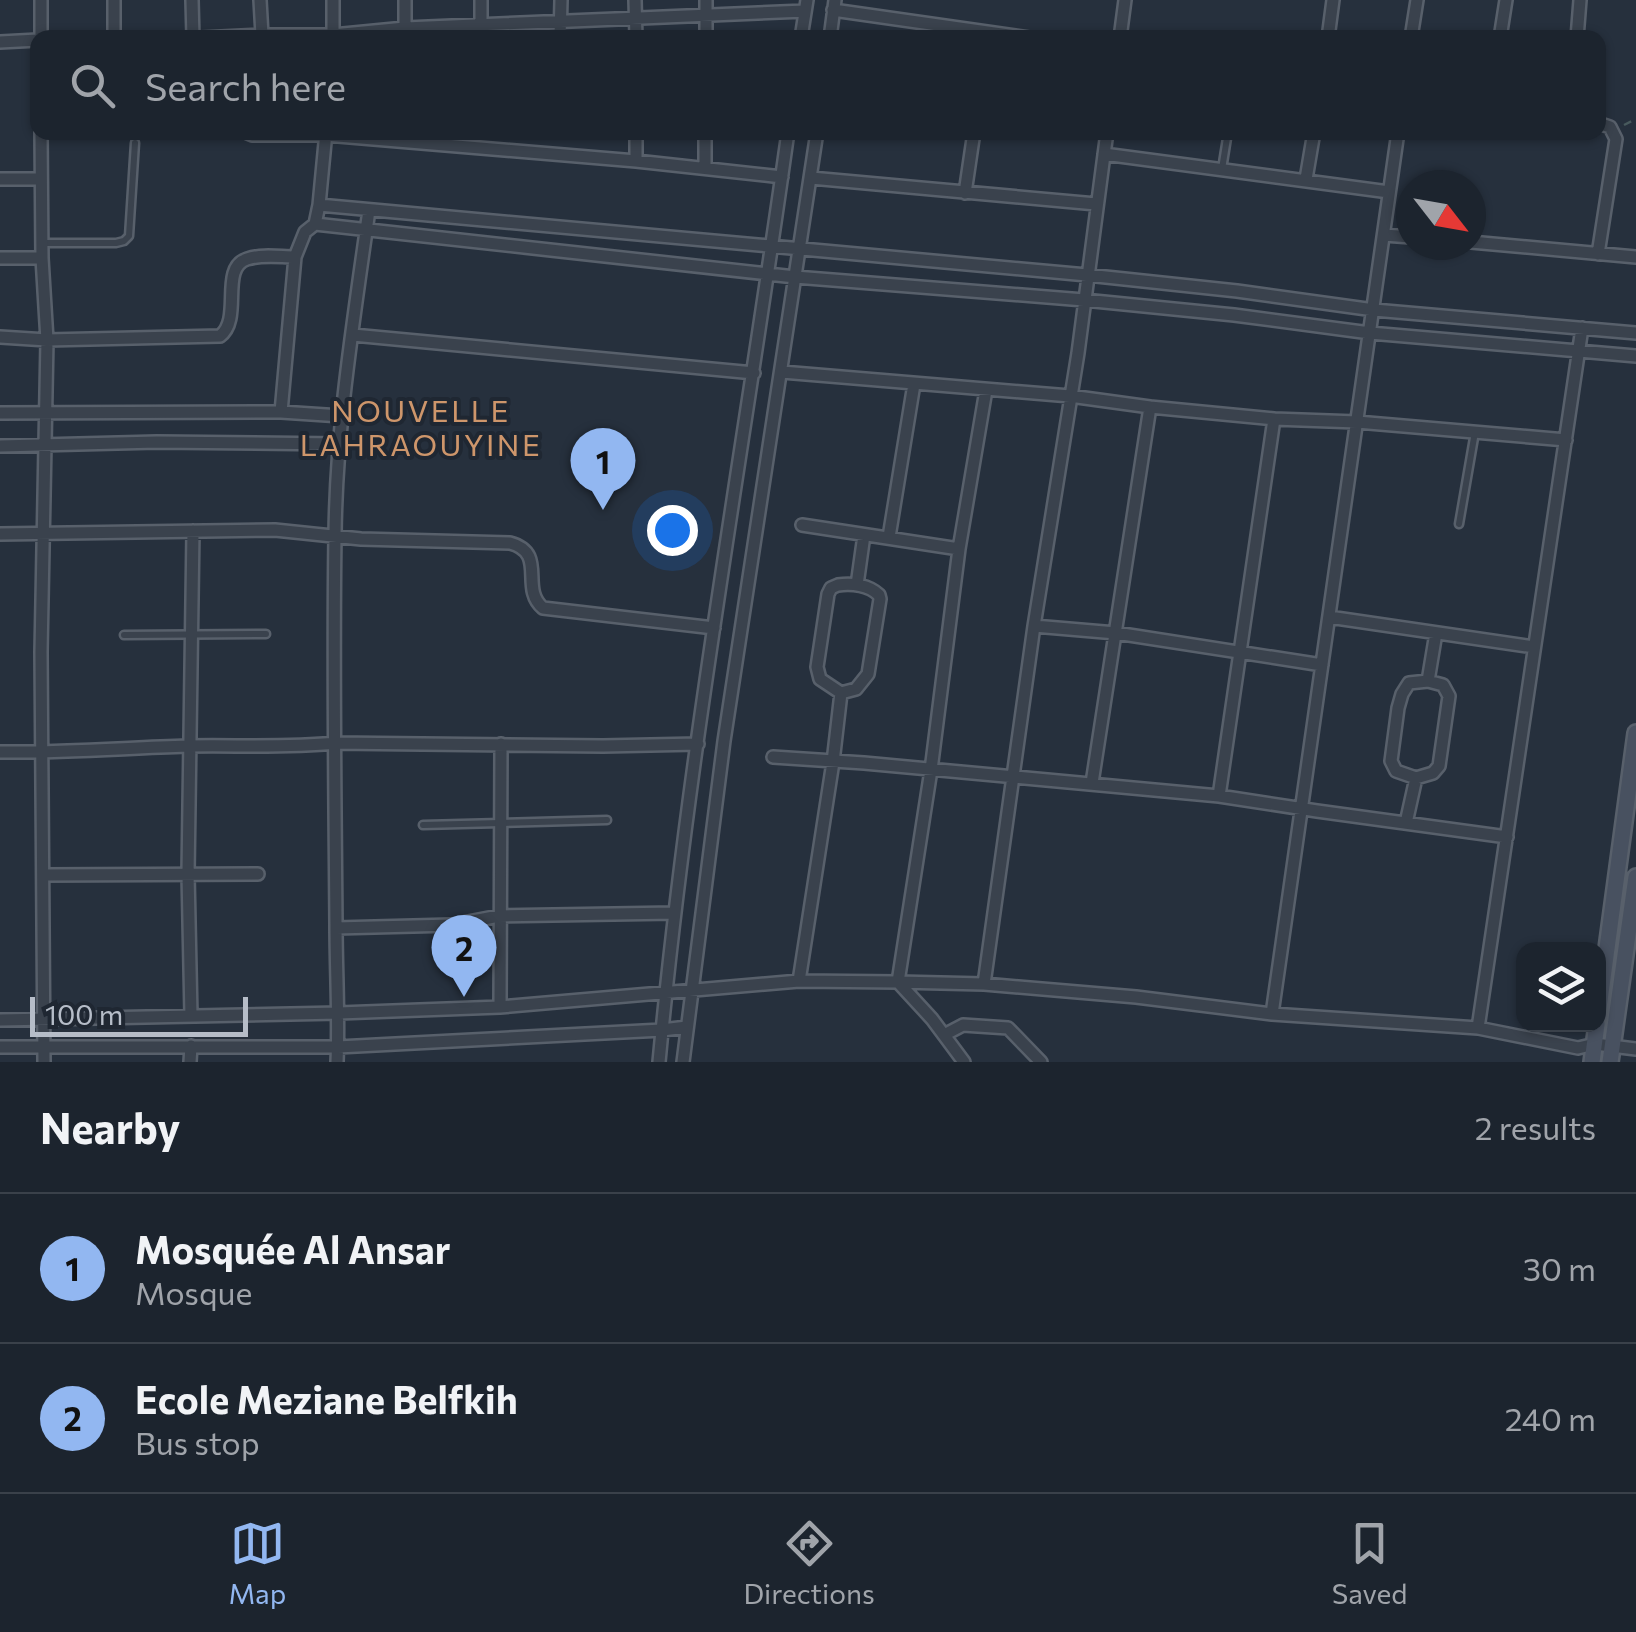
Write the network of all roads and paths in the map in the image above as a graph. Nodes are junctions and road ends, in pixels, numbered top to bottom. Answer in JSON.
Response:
{"nodes":[{"id":1,"x":41,"y":0,"type":"edge"},
{"id":2,"x":114,"y":0,"type":"edge"},
{"id":3,"x":192,"y":0,"type":"edge"},
{"id":4,"x":260,"y":0,"type":"edge"},
{"id":5,"x":333,"y":0,"type":"edge"},
{"id":6,"x":406,"y":0,"type":"edge"},
{"id":7,"x":482,"y":0,"type":"edge"},
{"id":8,"x":561,"y":0,"type":"edge"},
{"id":9,"x":635,"y":0,"type":"edge"},
{"id":10,"x":706,"y":0,"type":"edge"},
{"id":11,"x":1125,"y":0,"type":"edge"},
{"id":12,"x":1333,"y":0,"type":"edge"},
{"id":13,"x":1417,"y":0,"type":"edge"},
{"id":14,"x":1506,"y":0,"type":"edge"},
{"id":15,"x":1580,"y":0,"type":"edge"},
{"id":16,"x":834,"y":5,"type":"edge"},
{"id":17,"x":806,"y":6,"type":"edge"},
{"id":18,"x":706,"y":17,"type":"junction"},
{"id":19,"x":636,"y":19,"type":"junction"},
{"id":20,"x":561,"y":21,"type":"junction"},
{"id":21,"x":934,"y":23,"type":"junction"},
{"id":22,"x":39,"y":30,"type":"edge"},
{"id":23,"x":114,"y":30,"type":"edge"},
{"id":24,"x":194,"y":30,"type":"edge"},
{"id":25,"x":262,"y":30,"type":"edge"},
{"id":26,"x":333,"y":30,"type":"edge"},
{"id":27,"x":405,"y":30,"type":"edge"},
{"id":28,"x":481,"y":30,"type":"edge"},
{"id":29,"x":496,"y":30,"type":"edge"},
{"id":30,"x":560,"y":30,"type":"edge"},
{"id":31,"x":636,"y":30,"type":"edge"},
{"id":32,"x":706,"y":30,"type":"edge"},
{"id":33,"x":831,"y":30,"type":"edge"},
{"id":34,"x":933,"y":30,"type":"edge"},
{"id":35,"x":978,"y":30,"type":"edge"},
{"id":36,"x":1121,"y":30,"type":"edge"},
{"id":37,"x":1329,"y":30,"type":"edge"},
{"id":38,"x":1413,"y":30,"type":"edge"},
{"id":39,"x":1501,"y":30,"type":"edge"},
{"id":40,"x":1577,"y":30,"type":"edge"},
{"id":41,"x":30,"y":40,"type":"edge"},
{"id":42,"x":0,"y":42,"type":"edge"},
{"id":43,"x":1606,"y":126,"type":"edge"},
{"id":44,"x":41,"y":140,"type":"edge"},
{"id":45,"x":325,"y":140,"type":"edge"},
{"id":46,"x":423,"y":140,"type":"edge"},
{"id":47,"x":636,"y":140,"type":"edge"},
{"id":48,"x":705,"y":140,"type":"edge"},
{"id":49,"x":787,"y":140,"type":"edge"},
{"id":50,"x":816,"y":140,"type":"edge"},
{"id":51,"x":973,"y":140,"type":"edge"},
{"id":52,"x":1106,"y":140,"type":"edge"},
{"id":53,"x":1227,"y":140,"type":"edge"},
{"id":54,"x":1313,"y":140,"type":"edge"},
{"id":55,"x":1397,"y":140,"type":"edge"},
{"id":56,"x":135,"y":142,"type":"dead end"},
{"id":57,"x":1104,"y":154,"type":"junction"},
{"id":58,"x":636,"y":161,"type":"junction"},
{"id":59,"x":705,"y":168,"type":"junction"},
{"id":60,"x":1222,"y":169,"type":"junction"},
{"id":61,"x":782,"y":178,"type":"junction"},
{"id":62,"x":811,"y":178,"type":"junction"},
{"id":63,"x":0,"y":179,"type":"edge"},
{"id":64,"x":41,"y":179,"type":"junction"},
{"id":65,"x":1306,"y":180,"type":"junction"},
{"id":66,"x":1389,"y":192,"type":"junction"},
{"id":67,"x":965,"y":193,"type":"junction"},
{"id":68,"x":1096,"y":204,"type":"junction"},
{"id":69,"x":320,"y":205,"type":"junction"},
{"id":70,"x":369,"y":210,"type":"junction"},
{"id":71,"x":315,"y":224,"type":"junction"},
{"id":72,"x":366,"y":231,"type":"junction"},
{"id":73,"x":1384,"y":235,"type":"junction"},
{"id":74,"x":1396,"y":236,"type":"edge"},
{"id":75,"x":42,"y":243,"type":"junction"},
{"id":76,"x":1486,"y":243,"type":"edge"},
{"id":77,"x":773,"y":246,"type":"junction"},
{"id":78,"x":800,"y":250,"type":"junction"},
{"id":79,"x":1598,"y":254,"type":"junction"},
{"id":80,"x":1636,"y":257,"type":"edge"},
{"id":81,"x":0,"y":258,"type":"edge"},
{"id":82,"x":42,"y":258,"type":"junction"},
{"id":83,"x":295,"y":258,"type":"junction"},
{"id":84,"x":769,"y":274,"type":"junction"},
{"id":85,"x":1087,"y":275,"type":"junction"},
{"id":86,"x":795,"y":277,"type":"junction"},
{"id":87,"x":1084,"y":300,"type":"junction"},
{"id":88,"x":1374,"y":310,"type":"junction"},
{"id":89,"x":1582,"y":328,"type":"junction"},
{"id":90,"x":1636,"y":332,"type":"edge"},
{"id":91,"x":1370,"y":333,"type":"junction"},
{"id":92,"x":353,"y":335,"type":"junction"},
{"id":93,"x":0,"y":337,"type":"edge"},
{"id":94,"x":47,"y":340,"type":"junction"},
{"id":95,"x":1579,"y":350,"type":"junction"},
{"id":96,"x":1636,"y":356,"type":"edge"},
{"id":97,"x":782,"y":372,"type":"junction"},
{"id":98,"x":754,"y":373,"type":"junction"},
{"id":99,"x":914,"y":384,"type":"junction"},
{"id":100,"x":986,"y":390,"type":"junction"},
{"id":101,"x":1070,"y":396,"type":"junction"},
{"id":102,"x":1150,"y":407,"type":"junction"},
{"id":103,"x":281,"y":412,"type":"junction"},
{"id":104,"x":0,"y":413,"type":"edge"},
{"id":105,"x":47,"y":413,"type":"junction"},
{"id":106,"x":341,"y":416,"type":"junction"},
{"id":107,"x":1274,"y":419,"type":"junction"},
{"id":108,"x":1356,"y":422,"type":"junction"},
{"id":109,"x":1475,"y":431,"type":"junction"},
{"id":110,"x":1566,"y":440,"type":"junction"},
{"id":111,"x":340,"y":444,"type":"junction"},
{"id":112,"x":0,"y":446,"type":"edge"},
{"id":113,"x":47,"y":446,"type":"junction"},
{"id":114,"x":1459,"y":524,"type":"dead end"},
{"id":115,"x":802,"y":526,"type":"dead end"},
{"id":116,"x":193,"y":532,"type":"junction"},
{"id":117,"x":0,"y":534,"type":"edge"},
{"id":118,"x":44,"y":534,"type":"junction"},
{"id":119,"x":334,"y":534,"type":"junction"},
{"id":120,"x":864,"y":534,"type":"junction"},
{"id":121,"x":889,"y":537,"type":"junction"},
{"id":122,"x":959,"y":549,"type":"junction"},
{"id":123,"x":857,"y":585,"type":"junction"},
{"id":124,"x":1330,"y":617,"type":"junction"},
{"id":125,"x":1034,"y":626,"type":"junction"},
{"id":126,"x":714,"y":628,"type":"junction"},
{"id":127,"x":1116,"y":633,"type":"junction"},
{"id":128,"x":1436,"y":633,"type":"junction"},
{"id":129,"x":193,"y":634,"type":"junction"},
{"id":130,"x":266,"y":634,"type":"dead end"},
{"id":131,"x":124,"y":635,"type":"dead end"},
{"id":132,"x":1534,"y":647,"type":"junction"},
{"id":133,"x":1240,"y":652,"type":"junction"},
{"id":134,"x":1322,"y":665,"type":"junction"},
{"id":135,"x":1428,"y":681,"type":"junction"},
{"id":136,"x":841,"y":693,"type":"junction"},
{"id":137,"x":1636,"y":733,"type":"edge"},
{"id":138,"x":334,"y":743,"type":"junction"},
{"id":139,"x":501,"y":744,"type":"junction"},
{"id":140,"x":698,"y":744,"type":"junction"},
{"id":141,"x":188,"y":746,"type":"junction"},
{"id":142,"x":0,"y":752,"type":"edge"},
{"id":143,"x":42,"y":752,"type":"junction"},
{"id":144,"x":773,"y":757,"type":"dead end"},
{"id":145,"x":834,"y":762,"type":"junction"},
{"id":146,"x":931,"y":770,"type":"junction"},
{"id":147,"x":1012,"y":777,"type":"junction"},
{"id":148,"x":1416,"y":778,"type":"junction"},
{"id":149,"x":1092,"y":783,"type":"junction"},
{"id":150,"x":1219,"y":796,"type":"junction"},
{"id":151,"x":1300,"y":809,"type":"junction"},
{"id":152,"x":607,"y":820,"type":"dead end"},
{"id":153,"x":1406,"y":823,"type":"junction"},
{"id":154,"x":501,"y":824,"type":"junction"},
{"id":155,"x":423,"y":825,"type":"dead end"},
{"id":156,"x":1507,"y":837,"type":"junction"},
{"id":157,"x":188,"y":874,"type":"junction"},
{"id":158,"x":258,"y":874,"type":"dead end"},
{"id":159,"x":44,"y":875,"type":"junction"},
{"id":160,"x":1636,"y":877,"type":"edge"},
{"id":161,"x":674,"y":913,"type":"junction"},
{"id":162,"x":499,"y":916,"type":"junction"},
{"id":163,"x":336,"y":928,"type":"junction"},
{"id":164,"x":1606,"y":956,"type":"edge"},
{"id":165,"x":800,"y":981,"type":"junction"},
{"id":166,"x":898,"y":982,"type":"junction"},
{"id":167,"x":984,"y":984,"type":"junction"},
{"id":168,"x":691,"y":989,"type":"junction"},
{"id":169,"x":666,"y":992,"type":"junction"},
{"id":170,"x":500,"y":1007,"type":"junction"},
{"id":171,"x":338,"y":1013,"type":"junction"},
{"id":172,"x":1272,"y":1014,"type":"junction"},
{"id":173,"x":190,"y":1016,"type":"junction"},
{"id":174,"x":43,"y":1018,"type":"junction"},
{"id":175,"x":0,"y":1020,"type":"edge"},
{"id":176,"x":686,"y":1027,"type":"junction"},
{"id":177,"x":1478,"y":1028,"type":"junction"},
{"id":178,"x":662,"y":1030,"type":"junction"},
{"id":179,"x":1593,"y":1032,"type":"edge"},
{"id":180,"x":944,"y":1035,"type":"junction"},
{"id":181,"x":44,"y":1046,"type":"junction"},
{"id":182,"x":191,"y":1046,"type":"junction"},
{"id":183,"x":1586,"y":1046,"type":"junction"},
{"id":184,"x":0,"y":1047,"type":"edge"},
{"id":185,"x":338,"y":1047,"type":"junction"},
{"id":186,"x":1636,"y":1050,"type":"edge"},
{"id":187,"x":1611,"y":1054,"type":"edge"},
{"id":188,"x":44,"y":1062,"type":"edge"},
{"id":189,"x":190,"y":1062,"type":"edge"},
{"id":190,"x":337,"y":1062,"type":"edge"},
{"id":191,"x":659,"y":1062,"type":"edge"},
{"id":192,"x":683,"y":1062,"type":"edge"},
{"id":193,"x":964,"y":1062,"type":"edge"},
{"id":194,"x":1041,"y":1062,"type":"edge"},
{"id":195,"x":1591,"y":1062,"type":"edge"}],
"edges":[{"from":1,"to":22,"type":"street"},
{"from":2,"to":23,"type":"street"},
{"from":3,"to":24,"type":"street"},
{"from":4,"to":25,"type":"street"},
{"from":5,"to":26,"type":"street"},
{"from":6,"to":27,"type":"street"},
{"from":7,"to":28,"type":"street"},
{"from":8,"to":20,"type":"street"},
{"from":9,"to":19,"type":"street"},
{"from":10,"to":18,"type":"street"},
{"from":11,"to":36,"type":"street"},
{"from":12,"to":37,"type":"street"},
{"from":13,"to":38,"type":"street"},
{"from":14,"to":39,"type":"street"},
{"from":15,"to":40,"type":"street"},
{"from":16,"to":21,"type":"street"},
{"from":16,"to":33,"type":"street"},
{"from":17,"to":18,"type":"street"},
{"from":18,"to":19,"type":"street"},
{"from":18,"to":32,"type":"street"},
{"from":19,"to":20,"type":"street"},
{"from":19,"to":31,"type":"street"},
{"from":20,"to":29,"type":"street"},
{"from":20,"to":30,"type":"street"},
{"from":21,"to":34,"type":"street"},
{"from":21,"to":35,"type":"street"},
{"from":41,"to":42,"type":"street"},
{"from":43,"to":79,"type":"street"},
{"from":44,"to":64,"type":"street"},
{"from":45,"to":69,"type":"street"},
{"from":46,"to":58,"type":"street"},
{"from":47,"to":58,"type":"street"},
{"from":48,"to":59,"type":"street"},
{"from":49,"to":61,"type":"street"},
{"from":50,"to":62,"type":"street"},
{"from":51,"to":67,"type":"street"},
{"from":52,"to":57,"type":"street"},
{"from":53,"to":60,"type":"lane"},
{"from":54,"to":65,"type":"street"},
{"from":55,"to":66,"type":"street"},
{"from":56,"to":75,"type":"lane"},
{"from":57,"to":60,"type":"street"},
{"from":57,"to":68,"type":"street"},
{"from":58,"to":59,"type":"street"},
{"from":59,"to":61,"type":"street"},
{"from":60,"to":65,"type":"street"},
{"from":61,"to":77,"type":"street"},
{"from":62,"to":67,"type":"street"},
{"from":62,"to":78,"type":"street"},
{"from":63,"to":64,"type":"street"},
{"from":64,"to":75,"type":"street"},
{"from":65,"to":66,"type":"street"},
{"from":66,"to":73,"type":"street"},
{"from":67,"to":68,"type":"street"},
{"from":68,"to":85,"type":"street"},
{"from":69,"to":70,"type":"street"},
{"from":69,"to":71,"type":"street"},
{"from":70,"to":72,"type":"street"},
{"from":70,"to":77,"type":"street"},
{"from":71,"to":72,"type":"street"},
{"from":71,"to":83,"type":"street"},
{"from":72,"to":84,"type":"street"},
{"from":72,"to":92,"type":"street"},
{"from":73,"to":74,"type":"street"},
{"from":73,"to":88,"type":"street"},
{"from":75,"to":82,"type":"street"},
{"from":76,"to":79,"type":"street"},
{"from":77,"to":78,"type":"street"},
{"from":77,"to":84,"type":"street"},
{"from":78,"to":85,"type":"street"},
{"from":78,"to":86,"type":"street"},
{"from":79,"to":80,"type":"street"},
{"from":81,"to":82,"type":"street"},
{"from":82,"to":94,"type":"street"},
{"from":83,"to":94,"type":"street"},
{"from":83,"to":103,"type":"street"},
{"from":84,"to":86,"type":"street"},
{"from":84,"to":98,"type":"street"},
{"from":85,"to":87,"type":"street"},
{"from":85,"to":88,"type":"street"},
{"from":86,"to":87,"type":"street"},
{"from":86,"to":97,"type":"street"},
{"from":87,"to":91,"type":"street"},
{"from":87,"to":101,"type":"street"},
{"from":88,"to":89,"type":"street"},
{"from":88,"to":91,"type":"street"},
{"from":89,"to":90,"type":"street"},
{"from":89,"to":95,"type":"street"},
{"from":91,"to":95,"type":"street"},
{"from":91,"to":108,"type":"street"},
{"from":92,"to":98,"type":"street"},
{"from":92,"to":106,"type":"street"},
{"from":93,"to":94,"type":"street"},
{"from":94,"to":105,"type":"street"},
{"from":95,"to":96,"type":"street"},
{"from":95,"to":110,"type":"street"},
{"from":97,"to":99,"type":"street"},
{"from":97,"to":168,"type":"street"},
{"from":98,"to":126,"type":"street"},
{"from":99,"to":100,"type":"street"},
{"from":99,"to":121,"type":"street"},
{"from":100,"to":101,"type":"street"},
{"from":100,"to":122,"type":"street"},
{"from":101,"to":102,"type":"street"},
{"from":101,"to":125,"type":"street"},
{"from":102,"to":107,"type":"street"},
{"from":102,"to":127,"type":"street"},
{"from":103,"to":105,"type":"street"},
{"from":103,"to":106,"type":"street"},
{"from":104,"to":105,"type":"street"},
{"from":105,"to":113,"type":"street"},
{"from":106,"to":111,"type":"street"},
{"from":107,"to":108,"type":"street"},
{"from":107,"to":133,"type":"street"},
{"from":108,"to":109,"type":"street"},
{"from":108,"to":124,"type":"street"},
{"from":109,"to":110,"type":"street"},
{"from":109,"to":114,"type":"lane"},
{"from":110,"to":132,"type":"street"},
{"from":111,"to":113,"type":"street"},
{"from":111,"to":119,"type":"street"},
{"from":112,"to":113,"type":"street"},
{"from":113,"to":118,"type":"street"},
{"from":115,"to":120,"type":"street"},
{"from":116,"to":118,"type":"street"},
{"from":116,"to":119,"type":"street"},
{"from":116,"to":129,"type":"street"},
{"from":117,"to":118,"type":"street"},
{"from":118,"to":143,"type":"street"},
{"from":119,"to":126,"type":"street"},
{"from":119,"to":138,"type":"street"},
{"from":120,"to":121,"type":"street"},
{"from":120,"to":123,"type":"street"},
{"from":121,"to":122,"type":"street"},
{"from":122,"to":146,"type":"street"},
{"from":123,"to":136,"type":"street"},
{"from":123,"to":136,"type":"street"},
{"from":124,"to":128,"type":"street"},
{"from":124,"to":134,"type":"street"},
{"from":125,"to":127,"type":"street"},
{"from":125,"to":147,"type":"street"},
{"from":126,"to":140,"type":"street"},
{"from":127,"to":133,"type":"street"},
{"from":127,"to":149,"type":"street"},
{"from":128,"to":132,"type":"street"},
{"from":128,"to":135,"type":"street"},
{"from":129,"to":130,"type":"lane"},
{"from":129,"to":131,"type":"lane"},
{"from":129,"to":141,"type":"street"},
{"from":132,"to":156,"type":"street"},
{"from":133,"to":134,"type":"street"},
{"from":133,"to":150,"type":"street"},
{"from":134,"to":151,"type":"street"},
{"from":135,"to":148,"type":"street"},
{"from":135,"to":148,"type":"street"},
{"from":136,"to":145,"type":"street"},
{"from":137,"to":164,"type":"street"},
{"from":138,"to":139,"type":"street"},
{"from":138,"to":141,"type":"street"},
{"from":138,"to":163,"type":"street"},
{"from":139,"to":140,"type":"street"},
{"from":139,"to":154,"type":"street"},
{"from":140,"to":161,"type":"street"},
{"from":141,"to":143,"type":"street"},
{"from":141,"to":157,"type":"street"},
{"from":142,"to":143,"type":"street"},
{"from":143,"to":159,"type":"street"},
{"from":144,"to":145,"type":"street"},
{"from":145,"to":146,"type":"street"},
{"from":145,"to":165,"type":"street"},
{"from":146,"to":147,"type":"street"},
{"from":146,"to":166,"type":"street"},
{"from":147,"to":149,"type":"street"},
{"from":147,"to":167,"type":"street"},
{"from":148,"to":153,"type":"street"},
{"from":149,"to":150,"type":"street"},
{"from":150,"to":151,"type":"street"},
{"from":151,"to":153,"type":"street"},
{"from":151,"to":172,"type":"street"},
{"from":152,"to":154,"type":"lane"},
{"from":153,"to":156,"type":"street"},
{"from":154,"to":155,"type":"lane"},
{"from":154,"to":162,"type":"street"},
{"from":156,"to":177,"type":"street"},
{"from":157,"to":158,"type":"street"},
{"from":157,"to":159,"type":"street"},
{"from":157,"to":173,"type":"street"},
{"from":159,"to":174,"type":"street"},
{"from":160,"to":187,"type":"street"},
{"from":161,"to":162,"type":"street"},
{"from":161,"to":169,"type":"street"},
{"from":162,"to":163,"type":"street"},
{"from":162,"to":170,"type":"street"},
{"from":163,"to":171,"type":"street"},
{"from":165,"to":166,"type":"street"},
{"from":165,"to":168,"type":"street"},
{"from":166,"to":167,"type":"street"},
{"from":166,"to":180,"type":"street"},
{"from":167,"to":172,"type":"street"},
{"from":168,"to":169,"type":"street"},
{"from":168,"to":176,"type":"street"},
{"from":169,"to":170,"type":"street"},
{"from":169,"to":178,"type":"street"},
{"from":170,"to":171,"type":"street"},
{"from":171,"to":173,"type":"street"},
{"from":171,"to":185,"type":"street"},
{"from":172,"to":177,"type":"street"},
{"from":173,"to":174,"type":"street"},
{"from":174,"to":175,"type":"street"},
{"from":174,"to":181,"type":"street"},
{"from":176,"to":178,"type":"street"},
{"from":176,"to":192,"type":"street"},
{"from":177,"to":183,"type":"street"},
{"from":178,"to":185,"type":"street"},
{"from":178,"to":191,"type":"street"},
{"from":179,"to":183,"type":"street"},
{"from":180,"to":193,"type":"street"},
{"from":180,"to":194,"type":"street"},
{"from":181,"to":182,"type":"street"},
{"from":181,"to":184,"type":"street"},
{"from":181,"to":188,"type":"street"},
{"from":182,"to":185,"type":"street"},
{"from":182,"to":189,"type":"street"},
{"from":183,"to":187,"type":"street"},
{"from":183,"to":195,"type":"street"},
{"from":185,"to":190,"type":"street"},
{"from":186,"to":187,"type":"street"}]}
